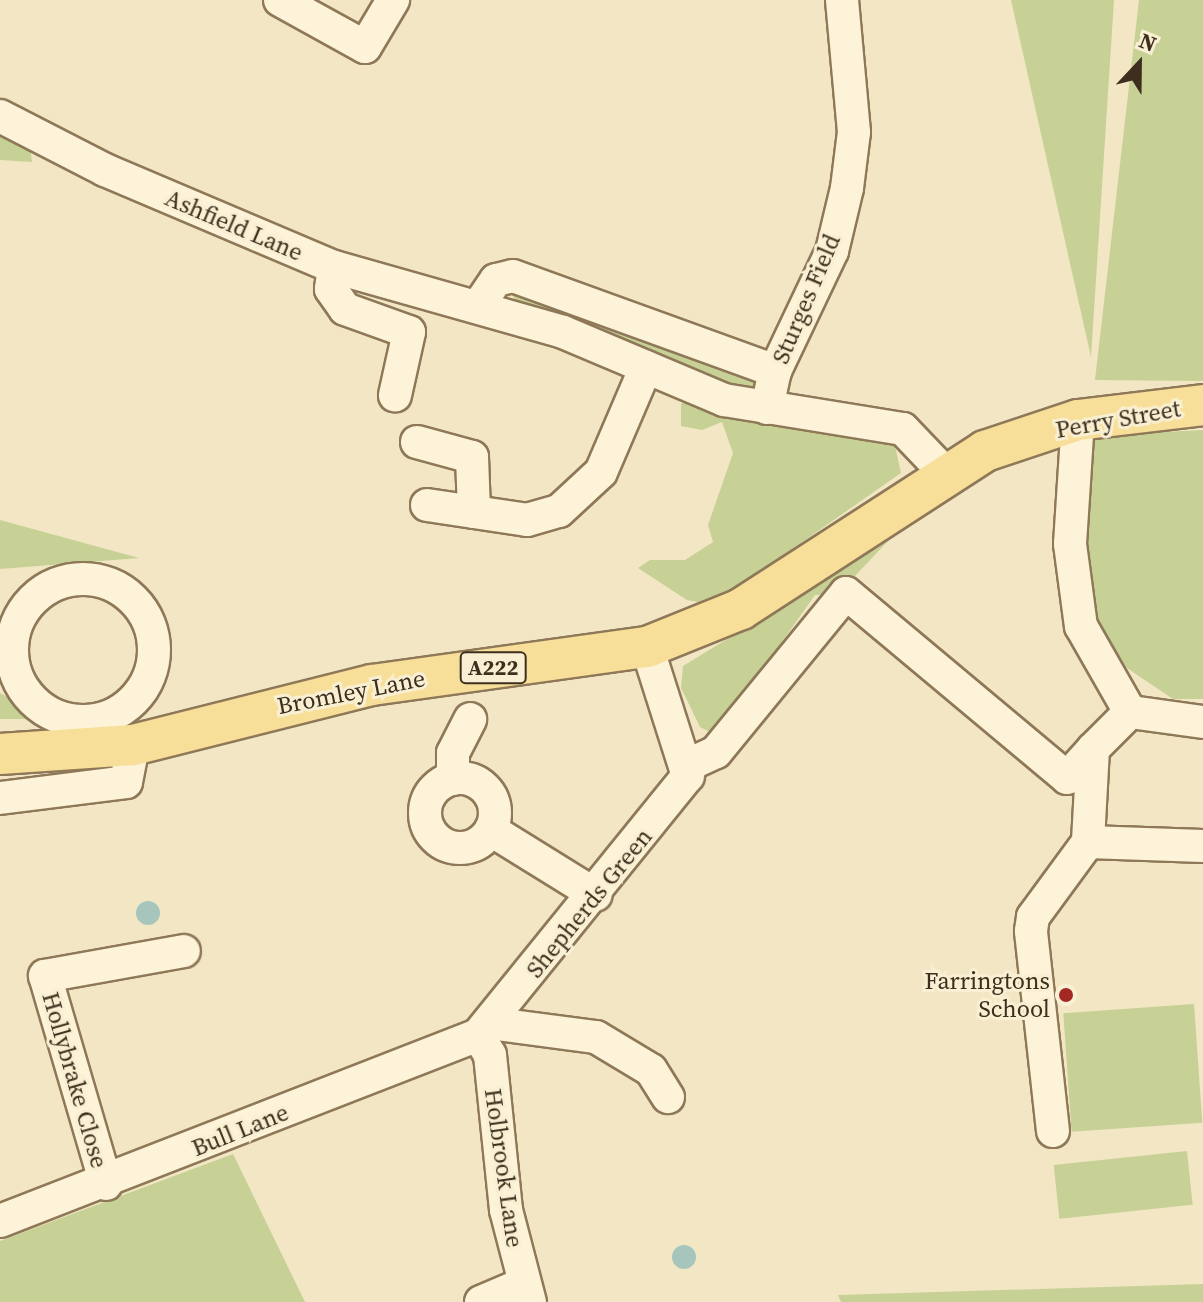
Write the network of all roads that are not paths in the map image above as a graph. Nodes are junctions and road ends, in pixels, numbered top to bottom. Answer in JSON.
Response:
{"nodes":[{"id":1,"x":280,"y":0,"type":"edge"},
{"id":2,"x":393,"y":0,"type":"edge"},
{"id":3,"x":842,"y":0,"type":"edge"},
{"id":4,"x":0,"y":116,"type":"edge"},
{"id":5,"x":334,"y":267,"type":"junction"},
{"id":6,"x":479,"y":305,"type":"junction"},
{"id":7,"x":646,"y":367,"type":"junction"},
{"id":8,"x":775,"y":371,"type":"junction"},
{"id":9,"x":395,"y":395,"type":"dead end"},
{"id":10,"x":1203,"y":405,"type":"edge"},
{"id":11,"x":767,"y":408,"type":"junction"},
{"id":12,"x":1078,"y":420,"type":"junction"},
{"id":13,"x":417,"y":442,"type":"dead end"},
{"id":14,"x":945,"y":473,"type":"junction"},
{"id":15,"x":427,"y":505,"type":"dead end"},
{"id":16,"x":474,"y":512,"type":"junction"},
{"id":17,"x":647,"y":647,"type":"junction"},
{"id":18,"x":39,"y":705,"type":"junction"},
{"id":19,"x":1130,"y":712,"type":"junction"},
{"id":20,"x":470,"y":719,"type":"dead end"},
{"id":21,"x":1203,"y":722,"type":"edge"},
{"id":22,"x":133,"y":745,"type":"junction"},
{"id":23,"x":1093,"y":749,"type":"junction"},
{"id":24,"x":0,"y":754,"type":"edge"},
{"id":25,"x":40,"y":754,"type":"junction"},
{"id":26,"x":688,"y":765,"type":"junction"},
{"id":27,"x":453,"y":779,"type":"junction"},
{"id":28,"x":0,"y":798,"type":"edge"},
{"id":29,"x":491,"y":830,"type":"junction"},
{"id":30,"x":1088,"y":842,"type":"junction"},
{"id":31,"x":1203,"y":846,"type":"edge"},
{"id":32,"x":596,"y":895,"type":"junction"},
{"id":33,"x":184,"y":951,"type":"dead end"},
{"id":34,"x":484,"y":1029,"type":"junction"},
{"id":35,"x":668,"y":1097,"type":"dead end"},
{"id":36,"x":1053,"y":1131,"type":"dead end"},
{"id":37,"x":106,"y":1184,"type":"junction"},
{"id":38,"x":0,"y":1221,"type":"edge"},
{"id":39,"x":526,"y":1293,"type":"edge"},
{"id":40,"x":481,"y":1302,"type":"edge"}],
"edges":[{"from":1,"to":2,"type":"street"},
{"from":3,"to":8,"type":"street","name":"Sturges Field"},
{"from":4,"to":5,"type":"street","name":"Ashfield Lane"},
{"from":5,"to":6,"type":"street","name":"Ashfield Lane"},
{"from":5,"to":9,"type":"street"},
{"from":6,"to":7,"type":"street","name":"Ashfield Lane"},
{"from":6,"to":8,"type":"street"},
{"from":7,"to":11,"type":"street","name":"Ashfield Lane"},
{"from":7,"to":16,"type":"street"},
{"from":8,"to":11,"type":"street","name":"Sturges Field"},
{"from":10,"to":12,"type":"main road","name":"Perry Street","number":"A222"},
{"from":11,"to":14,"type":"street","name":"Ashfield Lane"},
{"from":12,"to":14,"type":"main road","name":"Perry Street","number":"A222"},
{"from":12,"to":19,"type":"street"},
{"from":13,"to":16,"type":"street"},
{"from":14,"to":17,"type":"main road","name":"Bromley Lane","number":"A222"},
{"from":15,"to":16,"type":"street"},
{"from":17,"to":22,"type":"main road","name":"Bromley Lane","number":"A222"},
{"from":17,"to":26,"type":"street"},
{"from":18,"to":18,"type":"street"},
{"from":18,"to":25,"type":"street"},
{"from":19,"to":21,"type":"street"},
{"from":19,"to":23,"type":"street"},
{"from":20,"to":27,"type":"street"},
{"from":22,"to":25,"type":"main road","name":"Bromley Lane","number":"A222"},
{"from":22,"to":28,"type":"street"},
{"from":23,"to":26,"type":"street"},
{"from":23,"to":30,"type":"street"},
{"from":24,"to":25,"type":"main road","name":"Bromley Lane","number":"A222"},
{"from":26,"to":32,"type":"street","name":"Shepherds Green"},
{"from":27,"to":29,"type":"street"},
{"from":27,"to":29,"type":"street"},
{"from":29,"to":32,"type":"street"},
{"from":30,"to":31,"type":"street"},
{"from":30,"to":36,"type":"street"},
{"from":32,"to":34,"type":"street","name":"Shepherds Green"},
{"from":33,"to":37,"type":"street","name":"Hollybrake Close"},
{"from":34,"to":35,"type":"street"},
{"from":34,"to":37,"type":"street","name":"Bull Lane"},
{"from":34,"to":39,"type":"street","name":"Holbrook Lane"},
{"from":37,"to":38,"type":"street","name":"Bull Lane"},
{"from":39,"to":40,"type":"street"}]}
